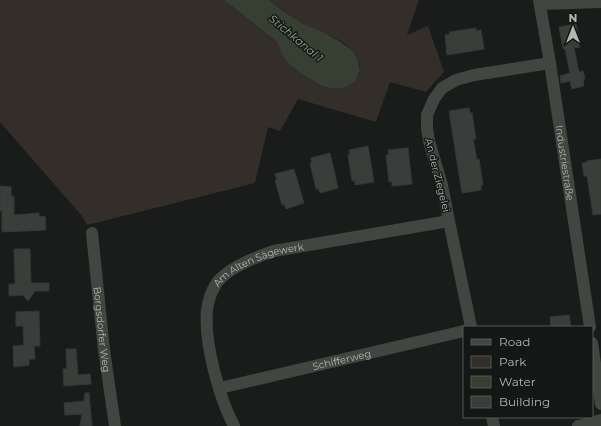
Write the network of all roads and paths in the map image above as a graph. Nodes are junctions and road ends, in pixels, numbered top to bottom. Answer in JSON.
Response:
{"nodes":[{"id":1,"x":539,"y":2,"type":"edge"},
{"id":2,"x":601,"y":2,"type":"edge"},
{"id":3,"x":550,"y":63,"type":"junction"},
{"id":4,"x":449,"y":222,"type":"junction"},
{"id":5,"x":92,"y":233,"type":"dead end"},
{"id":6,"x":471,"y":326,"type":"edge"},
{"id":7,"x":590,"y":326,"type":"edge"},
{"id":8,"x":463,"y":331,"type":"edge"},
{"id":9,"x":593,"y":350,"type":"edge"},
{"id":10,"x":220,"y":388,"type":"junction"},
{"id":11,"x":601,"y":404,"type":"edge"},
{"id":12,"x":601,"y":420,"type":"edge"},
{"id":13,"x":115,"y":426,"type":"edge"},
{"id":14,"x":234,"y":426,"type":"edge"},
{"id":15,"x":578,"y":426,"type":"edge"}],
"edges":[{"from":1,"to":2,"type":"street"},
{"from":1,"to":3,"type":"street","name":"Industriestraße"},
{"from":3,"to":4,"type":"street","name":"An der Ziegelei"},
{"from":3,"to":7,"type":"street","name":"Industriestraße"},
{"from":4,"to":6,"type":"street","name":"An der Ziegelei"},
{"from":4,"to":10,"type":"street","name":"Am Alten Sägewerk"},
{"from":5,"to":13,"type":"street","name":"Borgsdorfer Weg"},
{"from":8,"to":10,"type":"street","name":"Schifferweg"},
{"from":9,"to":11,"type":"street"},
{"from":10,"to":14,"type":"street","name":"Am Alten Sägewerk"},
{"from":12,"to":15,"type":"street"}]}
